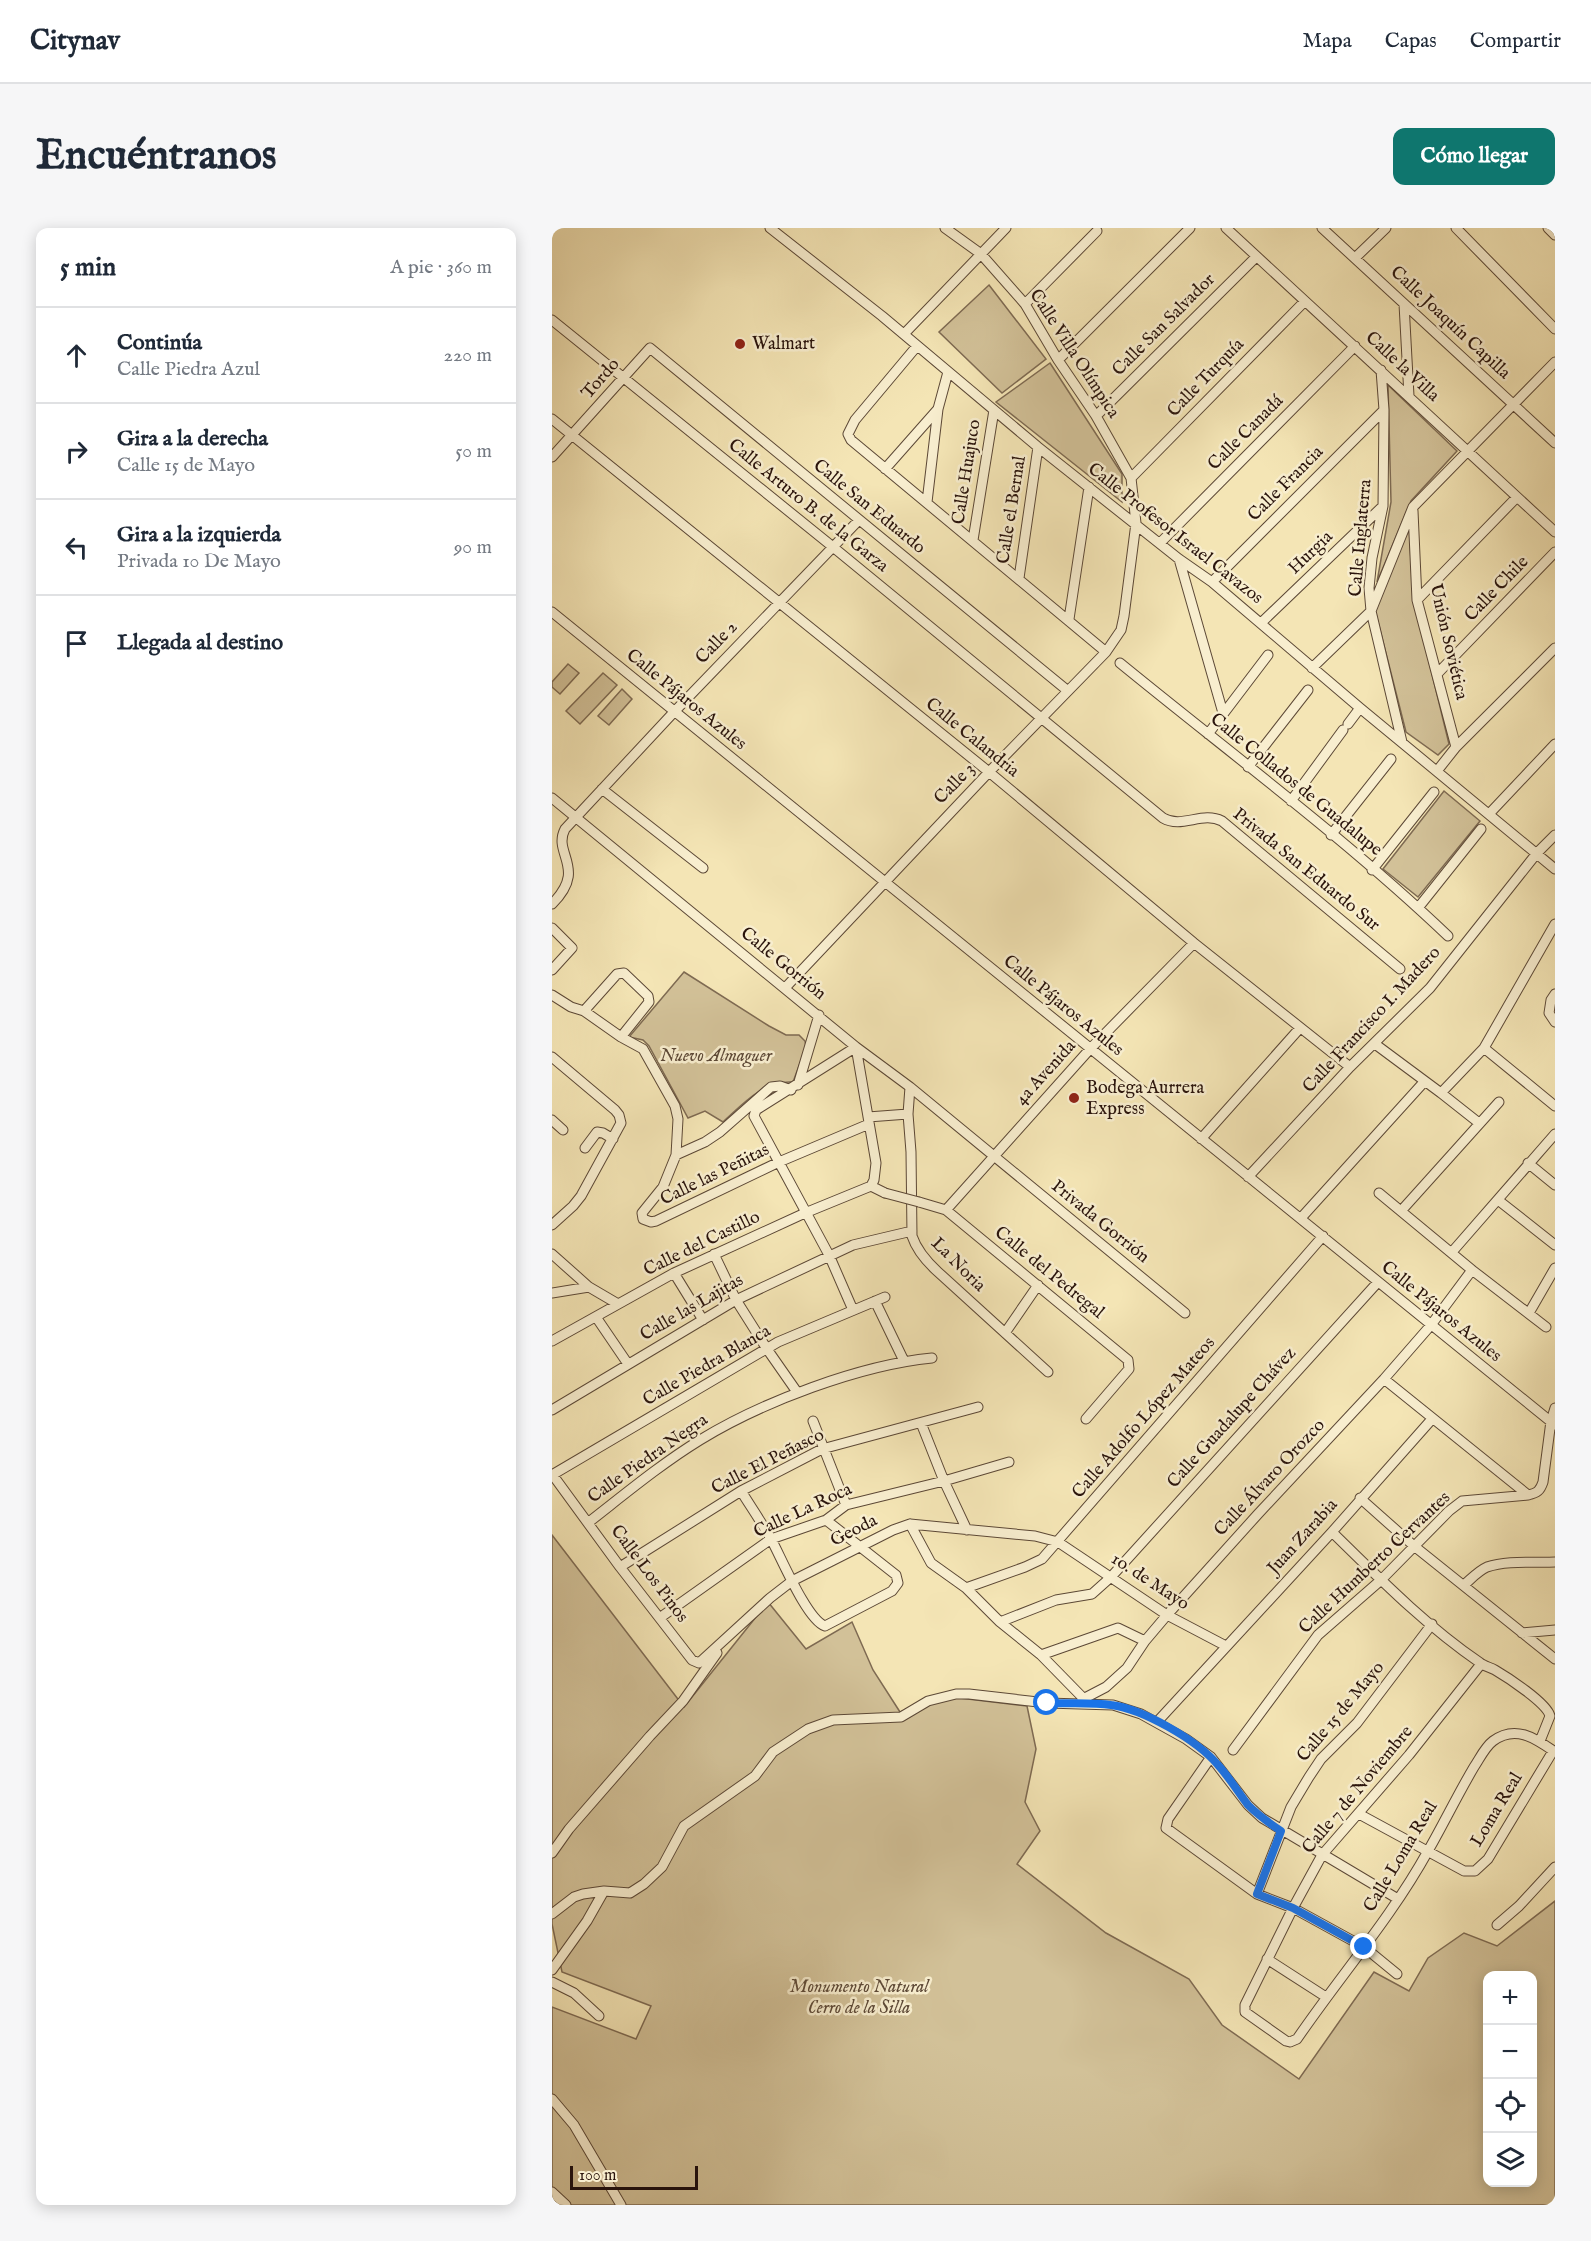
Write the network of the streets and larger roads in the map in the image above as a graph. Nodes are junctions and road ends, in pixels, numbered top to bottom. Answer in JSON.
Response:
{"nodes":[{"id":1,"x":770,"y":228,"type":"edge"},
{"id":2,"x":945,"y":228,"type":"edge"},
{"id":3,"x":1006,"y":228,"type":"edge"},
{"id":4,"x":1190,"y":228,"type":"edge"},
{"id":5,"x":1226,"y":228,"type":"edge"},
{"id":6,"x":1322,"y":228,"type":"edge"},
{"id":7,"x":1386,"y":228,"type":"edge"},
{"id":8,"x":1456,"y":228,"type":"edge"},
{"id":9,"x":1548,"y":228,"type":"edge"},
{"id":10,"x":1096,"y":231,"type":"dead end"},
{"id":11,"x":1555,"y":235,"type":"edge"},
{"id":12,"x":981,"y":254,"type":"junction"},
{"id":13,"x":1256,"y":256,"type":"junction"},
{"id":14,"x":1355,"y":258,"type":"junction"},
{"id":15,"x":1305,"y":301,"type":"junction"},
{"id":16,"x":1025,"y":304,"type":"junction"},
{"id":17,"x":1404,"y":304,"type":"junction"},
{"id":18,"x":552,"y":320,"type":"edge"},
{"id":19,"x":1555,"y":328,"type":"edge"},
{"id":20,"x":904,"y":334,"type":"junction"},
{"id":21,"x":917,"y":346,"type":"junction"},
{"id":22,"x":1355,"y":346,"type":"junction"},
{"id":23,"x":650,"y":348,"type":"joint"},
{"id":24,"x":1058,"y":360,"type":"junction"},
{"id":25,"x":1555,"y":362,"type":"edge"},
{"id":26,"x":1382,"y":370,"type":"junction"},
{"id":27,"x":948,"y":372,"type":"junction"},
{"id":28,"x":625,"y":377,"type":"junction"},
{"id":29,"x":1409,"y":396,"type":"junction"},
{"id":30,"x":1513,"y":405,"type":"junction"},
{"id":31,"x":938,"y":409,"type":"junction"},
{"id":32,"x":994,"y":410,"type":"junction"},
{"id":33,"x":1384,"y":410,"type":"junction"},
{"id":34,"x":1096,"y":416,"type":"junction"},
{"id":35,"x":552,"y":419,"type":"edge"},
{"id":36,"x":573,"y":436,"type":"junction"},
{"id":37,"x":1555,"y":443,"type":"edge"},
{"id":38,"x":1038,"y":447,"type":"junction"},
{"id":39,"x":1469,"y":451,"type":"junction"},
{"id":40,"x":552,"y":457,"type":"edge"},
{"id":41,"x":885,"y":469,"type":"junction"},
{"id":42,"x":1131,"y":478,"type":"junction"},
{"id":43,"x":1089,"y":487,"type":"junction"},
{"id":44,"x":1517,"y":497,"type":"junction"},
{"id":45,"x":927,"y":502,"type":"junction"},
{"id":46,"x":1383,"y":506,"type":"junction"},
{"id":47,"x":1413,"y":507,"type":"junction"},
{"id":48,"x":860,"y":520,"type":"junction"},
{"id":49,"x":1136,"y":523,"type":"junction"},
{"id":50,"x":1555,"y":532,"type":"edge"},
{"id":51,"x":973,"y":540,"type":"junction"},
{"id":52,"x":1160,"y":543,"type":"junction"},
{"id":53,"x":833,"y":547,"type":"junction"},
{"id":54,"x":1555,"y":552,"type":"edge"},
{"id":55,"x":1179,"y":559,"type":"junction"},
{"id":56,"x":1019,"y":578,"type":"junction"},
{"id":57,"x":1212,"y":582,"type":"junction"},
{"id":58,"x":1417,"y":600,"type":"junction"},
{"id":59,"x":779,"y":603,"type":"junction"},
{"id":60,"x":552,"y":612,"type":"edge"},
{"id":61,"x":1371,"y":612,"type":"junction"},
{"id":62,"x":1069,"y":619,"type":"junction"},
{"id":63,"x":1261,"y":623,"type":"junction"},
{"id":64,"x":1555,"y":648,"type":"edge"},
{"id":65,"x":1106,"y":652,"type":"junction"},
{"id":66,"x":1268,"y":655,"type":"dead end"},
{"id":67,"x":1120,"y":663,"type":"dead end"},
{"id":68,"x":1312,"y":668,"type":"junction"},
{"id":69,"x":1437,"y":674,"type":"junction"},
{"id":70,"x":1308,"y":690,"type":"dead end"},
{"id":71,"x":1068,"y":691,"type":"junction"},
{"id":72,"x":1360,"y":708,"type":"junction"},
{"id":73,"x":674,"y":712,"type":"junction"},
{"id":74,"x":1223,"y":713,"type":"junction"},
{"id":75,"x":1041,"y":719,"type":"junction"},
{"id":76,"x":1208,"y":734,"type":"junction"},
{"id":77,"x":1402,"y":742,"type":"junction"},
{"id":78,"x":1555,"y":744,"type":"edge"},
{"id":79,"x":1456,"y":747,"type":"junction"},
{"id":80,"x":1391,"y":759,"type":"dead end"},
{"id":81,"x":1248,"y":767,"type":"junction"},
{"id":82,"x":1437,"y":771,"type":"junction"},
{"id":83,"x":989,"y":772,"type":"junction"},
{"id":84,"x":602,"y":789,"type":"junction"},
{"id":85,"x":1434,"y":792,"type":"dead end"},
{"id":86,"x":552,"y":798,"type":"edge"},
{"id":87,"x":1291,"y":801,"type":"junction"},
{"id":88,"x":1489,"y":814,"type":"junction"},
{"id":89,"x":576,"y":817,"type":"junction"},
{"id":90,"x":1481,"y":829,"type":"dead end"},
{"id":91,"x":1331,"y":835,"type":"junction"},
{"id":92,"x":1555,"y":835,"type":"edge"},
{"id":93,"x":1537,"y":853,"type":"junction"},
{"id":94,"x":703,"y":868,"type":"dead end"},
{"id":95,"x":1555,"y":869,"type":"edge"},
{"id":96,"x":1372,"y":870,"type":"junction"},
{"id":97,"x":884,"y":882,"type":"junction"},
{"id":98,"x":552,"y":904,"type":"edge"},
{"id":99,"x":1418,"y":908,"type":"junction"},
{"id":100,"x":1555,"y":924,"type":"edge"},
{"id":101,"x":552,"y":928,"type":"edge"},
{"id":102,"x":1448,"y":936,"type":"dead end"},
{"id":103,"x":1194,"y":943,"type":"junction"},
{"id":104,"x":1400,"y":969,"type":"dead end"},
{"id":105,"x":552,"y":970,"type":"edge"},
{"id":106,"x":785,"y":988,"type":"junction"},
{"id":107,"x":552,"y":994,"type":"edge"},
{"id":108,"x":1555,"y":994,"type":"edge"},
{"id":109,"x":584,"y":1011,"type":"junction"},
{"id":110,"x":819,"y":1015,"type":"junction"},
{"id":111,"x":1555,"y":1022,"type":"edge"},
{"id":112,"x":1300,"y":1028,"type":"junction"},
{"id":113,"x":621,"y":1037,"type":"junction"},
{"id":114,"x":1375,"y":1044,"type":"junction"},
{"id":115,"x":856,"y":1047,"type":"junction"},
{"id":116,"x":1484,"y":1048,"type":"junction"},
{"id":117,"x":1090,"y":1049,"type":"junction"},
{"id":118,"x":552,"y":1057,"type":"edge"},
{"id":119,"x":1350,"y":1067,"type":"junction"},
{"id":120,"x":1424,"y":1082,"type":"junction"},
{"id":121,"x":910,"y":1087,"type":"junction"},
{"id":122,"x":794,"y":1088,"type":"junction"},
{"id":123,"x":1441,"y":1092,"type":"junction"},
{"id":124,"x":1499,"y":1102,"type":"dead end"},
{"id":125,"x":1555,"y":1106,"type":"edge"},
{"id":126,"x":908,"y":1114,"type":"junction"},
{"id":127,"x":552,"y":1120,"type":"edge"},
{"id":128,"x":868,"y":1121,"type":"junction"},
{"id":129,"x":1479,"y":1123,"type":"junction"},
{"id":130,"x":563,"y":1130,"type":"dead end"},
{"id":131,"x":1555,"y":1134,"type":"edge"},
{"id":132,"x":613,"y":1139,"type":"junction"},
{"id":133,"x":1201,"y":1139,"type":"junction"},
{"id":134,"x":585,"y":1148,"type":"dead end"},
{"id":135,"x":676,"y":1155,"type":"junction"},
{"id":136,"x":994,"y":1156,"type":"junction"},
{"id":137,"x":779,"y":1162,"type":"junction"},
{"id":138,"x":1528,"y":1163,"type":"junction"},
{"id":139,"x":1248,"y":1177,"type":"junction"},
{"id":140,"x":1555,"y":1185,"type":"edge"},
{"id":141,"x":871,"y":1186,"type":"junction"},
{"id":142,"x":1379,"y":1193,"type":"dead end"},
{"id":143,"x":1498,"y":1200,"type":"junction"},
{"id":144,"x":946,"y":1210,"type":"junction"},
{"id":145,"x":1401,"y":1211,"type":"junction"},
{"id":146,"x":805,"y":1213,"type":"junction"},
{"id":147,"x":1301,"y":1218,"type":"junction"},
{"id":148,"x":552,"y":1225,"type":"edge"},
{"id":149,"x":912,"y":1231,"type":"junction"},
{"id":150,"x":1323,"y":1236,"type":"junction"},
{"id":151,"x":1555,"y":1245,"type":"edge"},
{"id":152,"x":1452,"y":1251,"type":"junction"},
{"id":153,"x":552,"y":1254,"type":"edge"},
{"id":154,"x":714,"y":1254,"type":"junction"},
{"id":155,"x":829,"y":1255,"type":"junction"},
{"id":156,"x":1555,"y":1268,"type":"edge"},
{"id":157,"x":1472,"y":1270,"type":"junction"},
{"id":158,"x":674,"y":1273,"type":"junction"},
{"id":159,"x":576,"y":1275,"type":"junction"},
{"id":160,"x":1378,"y":1282,"type":"junction"},
{"id":161,"x":1038,"y":1285,"type":"junction"},
{"id":162,"x":589,"y":1287,"type":"junction"},
{"id":163,"x":570,"y":1290,"type":"junction"},
{"id":164,"x":552,"y":1293,"type":"edge"},
{"id":165,"x":885,"y":1297,"type":"dead end"},
{"id":166,"x":736,"y":1300,"type":"junction"},
{"id":167,"x":874,"y":1301,"type":"junction"},
{"id":168,"x":618,"y":1304,"type":"junction"},
{"id":169,"x":853,"y":1310,"type":"junction"},
{"id":170,"x":1185,"y":1313,"type":"dead end"},
{"id":171,"x":1528,"y":1313,"type":"junction"},
{"id":172,"x":596,"y":1317,"type":"junction"},
{"id":173,"x":704,"y":1320,"type":"junction"},
{"id":174,"x":1431,"y":1325,"type":"junction"},
{"id":175,"x":1546,"y":1327,"type":"dead end"},
{"id":176,"x":1005,"y":1333,"type":"junction"},
{"id":177,"x":552,"y":1341,"type":"edge"},
{"id":178,"x":767,"y":1349,"type":"junction"},
{"id":179,"x":932,"y":1358,"type":"dead end"},
{"id":180,"x":904,"y":1361,"type":"junction"},
{"id":181,"x":628,"y":1364,"type":"junction"},
{"id":182,"x":1048,"y":1372,"type":"dead end"},
{"id":183,"x":1384,"y":1379,"type":"junction"},
{"id":184,"x":797,"y":1392,"type":"junction"},
{"id":185,"x":978,"y":1407,"type":"dead end"},
{"id":186,"x":1555,"y":1408,"type":"edge"},
{"id":187,"x":552,"y":1410,"type":"edge"},
{"id":188,"x":1086,"y":1419,"type":"dead end"},
{"id":189,"x":1432,"y":1419,"type":"junction"},
{"id":190,"x":813,"y":1421,"type":"dead end"},
{"id":191,"x":921,"y":1423,"type":"junction"},
{"id":192,"x":1553,"y":1423,"type":"edge"},
{"id":193,"x":822,"y":1449,"type":"junction"},
{"id":194,"x":1009,"y":1462,"type":"dead end"},
{"id":195,"x":552,"y":1475,"type":"edge"},
{"id":196,"x":944,"y":1481,"type":"junction"},
{"id":197,"x":741,"y":1491,"type":"junction"},
{"id":198,"x":1528,"y":1495,"type":"junction"},
{"id":199,"x":1360,"y":1498,"type":"junction"},
{"id":200,"x":846,"y":1505,"type":"junction"},
{"id":201,"x":825,"y":1520,"type":"junction"},
{"id":202,"x":588,"y":1521,"type":"junction"},
{"id":203,"x":909,"y":1524,"type":"junction"},
{"id":204,"x":967,"y":1530,"type":"junction"},
{"id":205,"x":1332,"y":1532,"type":"junction"},
{"id":206,"x":771,"y":1539,"type":"junction"},
{"id":207,"x":1058,"y":1542,"type":"junction"},
{"id":208,"x":1414,"y":1546,"type":"junction"},
{"id":209,"x":859,"y":1547,"type":"junction"},
{"id":210,"x":1555,"y":1562,"type":"edge"},
{"id":211,"x":620,"y":1567,"type":"junction"},
{"id":212,"x":1111,"y":1577,"type":"junction"},
{"id":213,"x":1381,"y":1580,"type":"junction"},
{"id":214,"x":792,"y":1581,"type":"junction"},
{"id":215,"x":1464,"y":1585,"type":"junction"},
{"id":216,"x":966,"y":1588,"type":"junction"},
{"id":217,"x":1167,"y":1615,"type":"junction"},
{"id":218,"x":661,"y":1617,"type":"junction"},
{"id":219,"x":1000,"y":1622,"type":"junction"},
{"id":220,"x":1432,"y":1624,"type":"junction"},
{"id":221,"x":1555,"y":1630,"type":"edge"},
{"id":222,"x":1522,"y":1633,"type":"junction"},
{"id":223,"x":724,"y":1641,"type":"junction"},
{"id":224,"x":1145,"y":1641,"type":"junction"},
{"id":225,"x":1226,"y":1646,"type":"junction"},
{"id":226,"x":1041,"y":1655,"type":"junction"},
{"id":227,"x":1555,"y":1659,"type":"edge"},
{"id":228,"x":699,"y":1663,"type":"joint"},
{"id":229,"x":1481,"y":1664,"type":"junction"},
{"id":230,"x":1086,"y":1702,"type":"junction"},
{"id":231,"x":1157,"y":1722,"type":"junction"},
{"id":232,"x":1540,"y":1741,"type":"junction"},
{"id":233,"x":1233,"y":1750,"type":"dead end"},
{"id":234,"x":1554,"y":1751,"type":"edge"},
{"id":235,"x":1211,"y":1757,"type":"junction"},
{"id":236,"x":1359,"y":1815,"type":"junction"},
{"id":237,"x":1281,"y":1831,"type":"junction"},
{"id":238,"x":1428,"y":1852,"type":"junction"},
{"id":239,"x":552,"y":1853,"type":"edge"},
{"id":240,"x":1322,"y":1855,"type":"junction"},
{"id":241,"x":1555,"y":1868,"type":"edge"},
{"id":242,"x":604,"y":1891,"type":"junction"},
{"id":243,"x":1257,"y":1894,"type":"junction"},
{"id":244,"x":1398,"y":1899,"type":"junction"},
{"id":245,"x":1293,"y":1908,"type":"junction"},
{"id":246,"x":552,"y":1914,"type":"edge"},
{"id":247,"x":1497,"y":1925,"type":"dead end"},
{"id":248,"x":1364,"y":1947,"type":"junction"},
{"id":249,"x":1267,"y":1959,"type":"junction"},
{"id":250,"x":552,"y":1970,"type":"edge"},
{"id":251,"x":1397,"y":1974,"type":"dead end"},
{"id":252,"x":552,"y":1982,"type":"edge"},
{"id":253,"x":1326,"y":1997,"type":"junction"},
{"id":254,"x":598,"y":2016,"type":"dead end"},
{"id":255,"x":1290,"y":2042,"type":"joint"},
{"id":256,"x":552,"y":2099,"type":"edge"},
{"id":257,"x":552,"y":2192,"type":"edge"},
{"id":258,"x":566,"y":2205,"type":"edge"},
{"id":259,"x":621,"y":2205,"type":"edge"}],
"edges":[{"from":1,"to":20,"type":"street","name":"Calle Profesor Israel Cavazos"},
{"from":2,"to":12,"type":"street","name":"Calle Villa Olímpica"},
{"from":3,"to":12,"type":"street"},
{"from":4,"to":24,"type":"street"},
{"from":5,"to":13,"type":"street","name":"Calle la Villa"},
{"from":6,"to":14,"type":"street","name":"Calle Joaquín Capilla"},
{"from":7,"to":14,"type":"street"},
{"from":8,"to":19,"type":"street"},
{"from":9,"to":11,"type":"street"},
{"from":10,"to":16,"type":"street"},
{"from":12,"to":16,"type":"street","name":"Calle Villa Olímpica"},
{"from":12,"to":20,"type":"street"},
{"from":13,"to":15,"type":"street","name":"Calle la Villa"},
{"from":13,"to":34,"type":"street","name":"Calle San Salvador"},
{"from":14,"to":17,"type":"street","name":"Calle Joaquín Capilla"},
{"from":15,"to":22,"type":"street","name":"Calle la Villa"},
{"from":15,"to":42,"type":"street","name":"Calle Turquía"},
{"from":16,"to":24,"type":"street","name":"Calle Villa Olímpica"},
{"from":17,"to":29,"type":"street"},
{"from":17,"to":30,"type":"street","name":"Calle Joaquín Capilla"},
{"from":18,"to":28,"type":"street","name":"Calle Arturo B. de la Garza"},
{"from":20,"to":21,"type":"street","name":"Calle Profesor Israel Cavazos"},
{"from":21,"to":27,"type":"street","name":"Calle Profesor Israel Cavazos"},
{"from":21,"to":41,"type":"street"},
{"from":22,"to":26,"type":"street","name":"Calle la Villa"},
{"from":22,"to":52,"type":"street","name":"Calle Canadá"},
{"from":23,"to":28,"type":"street","name":"Tordo"},
{"from":23,"to":48,"type":"street","name":"Calle San Eduardo"},
{"from":24,"to":34,"type":"street","name":"Calle Villa Olímpica"},
{"from":25,"to":30,"type":"street"},
{"from":26,"to":29,"type":"street","name":"Calle la Villa"},
{"from":26,"to":33,"type":"street","name":"Calle Inglaterra"},
{"from":27,"to":31,"type":"street"},
{"from":27,"to":32,"type":"street","name":"Calle Profesor Israel Cavazos"},
{"from":28,"to":36,"type":"street","name":"Tordo"},
{"from":28,"to":53,"type":"street","name":"Calle Arturo B. de la Garza"},
{"from":29,"to":39,"type":"street","name":"Calle la Villa"},
{"from":30,"to":37,"type":"street","name":"Calle Joaquín Capilla"},
{"from":30,"to":39,"type":"street"},
{"from":31,"to":41,"type":"street"},
{"from":31,"to":45,"type":"street"},
{"from":32,"to":38,"type":"street","name":"Calle Profesor Israel Cavazos"},
{"from":32,"to":51,"type":"street","name":"Calle Huajuco"},
{"from":33,"to":46,"type":"street","name":"Calle Inglaterra"},
{"from":33,"to":57,"type":"street","name":"Calle Francia"},
{"from":34,"to":42,"type":"street","name":"Calle Villa Olímpica"},
{"from":35,"to":36,"type":"street","name":"Calle Calandria"},
{"from":36,"to":40,"type":"street","name":"Tordo"},
{"from":36,"to":59,"type":"street","name":"Calle Calandria"},
{"from":38,"to":43,"type":"street","name":"Calle Profesor Israel Cavazos"},
{"from":38,"to":56,"type":"street","name":"Calle el Bernal"},
{"from":39,"to":44,"type":"street","name":"Calle la Villa"},
{"from":39,"to":47,"type":"street"},
{"from":41,"to":45,"type":"street"},
{"from":42,"to":49,"type":"street","name":"Calle Villa Olímpica"},
{"from":43,"to":49,"type":"street","name":"Calle Profesor Israel Cavazos"},
{"from":43,"to":62,"type":"street"},
{"from":44,"to":50,"type":"street","name":"Calle la Villa"},
{"from":44,"to":58,"type":"street"},
{"from":45,"to":51,"type":"street"},
{"from":46,"to":61,"type":"street","name":"Calle Inglaterra"},
{"from":46,"to":63,"type":"street","name":"Hurgia"},
{"from":47,"to":58,"type":"street","name":"Unión Soviética"},
{"from":47,"to":61,"type":"street"},
{"from":48,"to":53,"type":"street","name":"Calle 2"},
{"from":48,"to":71,"type":"street","name":"Calle San Eduardo"},
{"from":49,"to":52,"type":"street","name":"Calle Profesor Israel Cavazos"},
{"from":49,"to":65,"type":"street","name":"Calle 3"},
{"from":51,"to":56,"type":"street"},
{"from":52,"to":55,"type":"street","name":"Calle Profesor Israel Cavazos"},
{"from":53,"to":59,"type":"street","name":"Calle 2"},
{"from":53,"to":75,"type":"street","name":"Calle Arturo B. de la Garza"},
{"from":54,"to":69,"type":"street","name":"Calle Chile"},
{"from":55,"to":57,"type":"street","name":"Calle Profesor Israel Cavazos"},
{"from":55,"to":74,"type":"street"},
{"from":56,"to":62,"type":"street"},
{"from":57,"to":63,"type":"street","name":"Calle Profesor Israel Cavazos"},
{"from":58,"to":69,"type":"street","name":"Unión Soviética"},
{"from":59,"to":73,"type":"street","name":"Calle 2"},
{"from":59,"to":83,"type":"street","name":"Calle Calandria"},
{"from":60,"to":73,"type":"street","name":"Calle Pájaros Azules"},
{"from":61,"to":68,"type":"street"},
{"from":61,"to":77,"type":"street","name":"Calle Inglaterra"},
{"from":62,"to":65,"type":"street"},
{"from":63,"to":68,"type":"street","name":"Calle Profesor Israel Cavazos"},
{"from":64,"to":79,"type":"street"},
{"from":65,"to":71,"type":"street","name":"Calle 3"},
{"from":66,"to":74,"type":"street"},
{"from":67,"to":76,"type":"street","name":"Calle Collados de Guadalupe"},
{"from":68,"to":72,"type":"street","name":"Calle Profesor Israel Cavazos"},
{"from":69,"to":79,"type":"street","name":"Unión Soviética"},
{"from":70,"to":81,"type":"street"},
{"from":71,"to":75,"type":"street","name":"Calle 3"},
{"from":72,"to":77,"type":"street","name":"Calle Profesor Israel Cavazos"},
{"from":72,"to":87,"type":"street"},
{"from":73,"to":84,"type":"street","name":"Calle 2"},
{"from":73,"to":97,"type":"street","name":"Calle Pájaros Azules"},
{"from":74,"to":76,"type":"street"},
{"from":75,"to":83,"type":"street","name":"Calle 3"},
{"from":75,"to":104,"type":"street","name":"Privada San Eduardo Sur"},
{"from":76,"to":81,"type":"street","name":"Calle Collados de Guadalupe"},
{"from":77,"to":82,"type":"street","name":"Calle Profesor Israel Cavazos"},
{"from":78,"to":88,"type":"street"},
{"from":79,"to":82,"type":"street"},
{"from":80,"to":91,"type":"street"},
{"from":81,"to":87,"type":"street","name":"Calle Collados de Guadalupe"},
{"from":82,"to":88,"type":"street","name":"Calle Profesor Israel Cavazos"},
{"from":83,"to":97,"type":"street","name":"Calle 3"},
{"from":83,"to":103,"type":"street","name":"Calle Calandria"},
{"from":84,"to":89,"type":"street","name":"Calle 2"},
{"from":84,"to":94,"type":"street"},
{"from":85,"to":96,"type":"street"},
{"from":86,"to":89,"type":"street","name":"Calle Gorrión"},
{"from":87,"to":91,"type":"street","name":"Calle Collados de Guadalupe"},
{"from":88,"to":93,"type":"street","name":"Calle Profesor Israel Cavazos"},
{"from":89,"to":98,"type":"street","name":"Calle 2"},
{"from":89,"to":106,"type":"street","name":"Calle Gorrión"},
{"from":90,"to":99,"type":"street"},
{"from":91,"to":96,"type":"street","name":"Calle Collados de Guadalupe"},
{"from":92,"to":93,"type":"street","name":"Calle Francisco I. Madero"},
{"from":93,"to":95,"type":"street","name":"Calle Profesor Israel Cavazos"},
{"from":93,"to":114,"type":"street","name":"Calle Francisco I. Madero"},
{"from":96,"to":99,"type":"street","name":"Calle Collados de Guadalupe"},
{"from":97,"to":106,"type":"street","name":"Calle 3"},
{"from":97,"to":117,"type":"street","name":"Calle Pájaros Azules"},
{"from":99,"to":102,"type":"street","name":"Calle Collados de Guadalupe"},
{"from":100,"to":116,"type":"street"},
{"from":101,"to":105,"type":"street"},
{"from":103,"to":112,"type":"street","name":"Calle Calandria"},
{"from":103,"to":117,"type":"street","name":"4a Avenida"},
{"from":106,"to":110,"type":"street","name":"Calle Gorrión"},
{"from":107,"to":109,"type":"street"},
{"from":108,"to":111,"type":"street"},
{"from":109,"to":113,"type":"street"},
{"from":109,"to":113,"type":"street"},
{"from":110,"to":115,"type":"street","name":"Calle Gorrión"},
{"from":110,"to":122,"type":"street"},
{"from":112,"to":119,"type":"street","name":"Calle Calandria"},
{"from":112,"to":133,"type":"street"},
{"from":113,"to":135,"type":"street"},
{"from":114,"to":119,"type":"street","name":"Calle Francisco I. Madero"},
{"from":114,"to":120,"type":"street"},
{"from":115,"to":121,"type":"street","name":"Calle Gorrión"},
{"from":115,"to":122,"type":"street"},
{"from":115,"to":128,"type":"street"},
{"from":116,"to":123,"type":"street"},
{"from":116,"to":125,"type":"street"},
{"from":117,"to":133,"type":"street","name":"Calle Pájaros Azules"},
{"from":117,"to":136,"type":"street","name":"4a Avenida"},
{"from":118,"to":132,"type":"street"},
{"from":119,"to":139,"type":"street","name":"Calle Francisco I. Madero"},
{"from":120,"to":123,"type":"street"},
{"from":120,"to":147,"type":"street"},
{"from":121,"to":126,"type":"street"},
{"from":121,"to":136,"type":"street","name":"Calle Gorrión"},
{"from":122,"to":135,"type":"street"},
{"from":122,"to":137,"type":"street"},
{"from":123,"to":129,"type":"street"},
{"from":124,"to":129,"type":"street"},
{"from":126,"to":128,"type":"street","name":"Calle las Peñitas"},
{"from":126,"to":149,"type":"street","name":"La Noria"},
{"from":127,"to":130,"type":"street"},
{"from":128,"to":137,"type":"street","name":"Calle las Peñitas"},
{"from":128,"to":141,"type":"street"},
{"from":129,"to":145,"type":"street"},
{"from":131,"to":138,"type":"street"},
{"from":132,"to":134,"type":"street"},
{"from":132,"to":148,"type":"street"},
{"from":133,"to":139,"type":"street","name":"Calle Pájaros Azules"},
{"from":135,"to":137,"type":"street","name":"Calle las Peñitas"},
{"from":136,"to":144,"type":"street","name":"4a Avenida"},
{"from":136,"to":170,"type":"street","name":"Privada Gorrión"},
{"from":137,"to":146,"type":"street"},
{"from":138,"to":140,"type":"street"},
{"from":138,"to":143,"type":"street"},
{"from":139,"to":147,"type":"street","name":"Calle Pájaros Azules"},
{"from":141,"to":144,"type":"street","bridge":true},
{"from":141,"to":146,"type":"street","name":"Calle del Castillo"},
{"from":142,"to":145,"type":"street"},
{"from":143,"to":151,"type":"street"},
{"from":143,"to":152,"type":"street"},
{"from":144,"to":161,"type":"street","name":"Calle del Pedregal"},
{"from":145,"to":152,"type":"street"},
{"from":146,"to":154,"type":"street","name":"Calle del Castillo"},
{"from":146,"to":155,"type":"street"},
{"from":147,"to":150,"type":"street","name":"Calle Pájaros Azules"},
{"from":149,"to":155,"type":"street","name":"Calle las Lajitas"},
{"from":149,"to":176,"type":"street","name":"La Noria"},
{"from":150,"to":160,"type":"street","name":"Calle Pájaros Azules"},
{"from":150,"to":207,"type":"street","name":"Calle Adolfo López Mateos"},
{"from":152,"to":157,"type":"street"},
{"from":153,"to":159,"type":"street"},
{"from":154,"to":158,"type":"street","name":"Calle del Castillo"},
{"from":154,"to":166,"type":"street"},
{"from":155,"to":166,"type":"street","name":"Calle las Lajitas"},
{"from":155,"to":169,"type":"street"},
{"from":156,"to":171,"type":"street"},
{"from":157,"to":171,"type":"street"},
{"from":157,"to":174,"type":"street","name":"Calle Álvaro Orozco"},
{"from":158,"to":168,"type":"street","name":"Calle del Castillo"},
{"from":158,"to":173,"type":"street"},
{"from":159,"to":162,"type":"street"},
{"from":159,"to":163,"type":"street"},
{"from":160,"to":174,"type":"street","name":"Calle Pájaros Azules"},
{"from":160,"to":212,"type":"street","name":"Calle Guadalupe Chávez"},
{"from":161,"to":176,"type":"street"},
{"from":161,"to":188,"type":"street","name":"Calle del Pedregal"},
{"from":162,"to":163,"type":"street"},
{"from":162,"to":168,"type":"street"},
{"from":163,"to":164,"type":"street"},
{"from":165,"to":167,"type":"street","name":"Calle Piedra Blanca"},
{"from":166,"to":173,"type":"street","name":"Calle las Lajitas"},
{"from":166,"to":178,"type":"street"},
{"from":167,"to":169,"type":"street","name":"Calle Piedra Blanca"},
{"from":167,"to":180,"type":"street"},
{"from":168,"to":172,"type":"street","name":"Calle del Castillo"},
{"from":169,"to":178,"type":"street","name":"Calle Piedra Blanca"},
{"from":171,"to":175,"type":"street"},
{"from":172,"to":177,"type":"street","name":"Calle del Castillo"},
{"from":172,"to":181,"type":"street"},
{"from":173,"to":181,"type":"street","name":"Calle las Lajitas"},
{"from":174,"to":183,"type":"street","name":"Calle Álvaro Orozco"},
{"from":174,"to":192,"type":"street","name":"Calle Pájaros Azules"},
{"from":176,"to":182,"type":"street","name":"La Noria"},
{"from":178,"to":184,"type":"street"},
{"from":178,"to":195,"type":"street","name":"Calle Piedra Blanca"},
{"from":179,"to":180,"type":"street","name":"Calle Piedra Negra"},
{"from":180,"to":184,"type":"street","name":"Calle Piedra Negra"},
{"from":181,"to":187,"type":"street","name":"Calle las Lajitas"},
{"from":183,"to":189,"type":"street"},
{"from":183,"to":217,"type":"street","name":"Calle Álvaro Orozco"},
{"from":184,"to":202,"type":"street","name":"Calle Piedra Negra"},
{"from":185,"to":191,"type":"street","name":"Calle El Peñasco"},
{"from":186,"to":192,"type":"street"},
{"from":189,"to":198,"type":"street"},
{"from":189,"to":199,"type":"street","name":"Juan Zarabia"},
{"from":190,"to":193,"type":"street"},
{"from":191,"to":193,"type":"street","name":"Calle El Peñasco"},
{"from":191,"to":196,"type":"street"},
{"from":192,"to":198,"type":"street"},
{"from":193,"to":197,"type":"street","name":"Calle El Peñasco"},
{"from":193,"to":200,"type":"street"},
{"from":194,"to":196,"type":"street","name":"Calle La Roca"},
{"from":195,"to":202,"type":"street","name":"Calle Los Pinos"},
{"from":196,"to":200,"type":"street","name":"Calle La Roca"},
{"from":196,"to":204,"type":"street"},
{"from":197,"to":206,"type":"street"},
{"from":197,"to":211,"type":"street","name":"Calle El Peñasco"},
{"from":198,"to":208,"type":"street","name":"Calle Humberto Cervantes"},
{"from":199,"to":205,"type":"street","name":"Juan Zarabia"},
{"from":199,"to":208,"type":"street"},
{"from":200,"to":201,"type":"street","name":"Calle La Roca"},
{"from":201,"to":206,"type":"street","name":"Calle La Roca"},
{"from":201,"to":209,"type":"street"},
{"from":202,"to":211,"type":"street","name":"Calle Los Pinos"},
{"from":203,"to":204,"type":"street"},
{"from":203,"to":209,"type":"street","name":"Geoda"},
{"from":203,"to":216,"type":"street"},
{"from":204,"to":207,"type":"street"},
{"from":205,"to":213,"type":"street"},
{"from":205,"to":225,"type":"street","name":"Juan Zarabia"},
{"from":206,"to":214,"type":"street"},
{"from":206,"to":218,"type":"street","name":"Calle La Roca"},
{"from":207,"to":212,"type":"street","name":"1o. de Mayo"},
{"from":207,"to":216,"type":"street","name":"Calle Adolfo López Mateos"},
{"from":208,"to":213,"type":"street","name":"Calle Humberto Cervantes"},
{"from":208,"to":215,"type":"street"},
{"from":209,"to":214,"type":"street","name":"Geoda"},
{"from":209,"to":214,"type":"street"},
{"from":210,"to":215,"type":"street"},
{"from":211,"to":218,"type":"street","name":"Calle Los Pinos"},
{"from":212,"to":217,"type":"street","name":"1o. de Mayo"},
{"from":212,"to":219,"type":"street","name":"Calle Guadalupe Chávez"},
{"from":213,"to":220,"type":"street"},
{"from":213,"to":233,"type":"street","name":"Calle Humberto Cervantes"},
{"from":214,"to":223,"type":"street","name":"Geoda"},
{"from":215,"to":222,"type":"street"},
{"from":216,"to":219,"type":"street"},
{"from":217,"to":224,"type":"street","name":"Calle Álvaro Orozco"},
{"from":217,"to":225,"type":"street","name":"1o. de Mayo"},
{"from":218,"to":228,"type":"street","name":"Calle Los Pinos"},
{"from":219,"to":226,"type":"street"},
{"from":220,"to":229,"type":"street"},
{"from":220,"to":237,"type":"street","name":"Calle 15 de Mayo"},
{"from":221,"to":222,"type":"street"},
{"from":222,"to":227,"type":"street"},
{"from":223,"to":228,"type":"street","name":"Geoda"},
{"from":223,"to":239,"type":"street"},
{"from":224,"to":226,"type":"street"},
{"from":224,"to":230,"type":"street","name":"Calle Álvaro Orozco"},
{"from":225,"to":231,"type":"street","name":"Juan Zarabia"},
{"from":226,"to":230,"type":"street"},
{"from":229,"to":232,"type":"street"},
{"from":229,"to":236,"type":"street","name":"Calle 7 de Noviembre"},
{"from":230,"to":231,"type":"street"},
{"from":230,"to":242,"type":"street"},
{"from":231,"to":235,"type":"street"},
{"from":232,"to":234,"type":"street"},
{"from":232,"to":238,"type":"street","name":"Calle Loma Real"},
{"from":234,"to":238,"type":"street","name":"Loma Real"},
{"from":235,"to":237,"type":"street"},
{"from":235,"to":243,"type":"street"},
{"from":236,"to":238,"type":"street","name":"Loma Real"},
{"from":236,"to":240,"type":"street","name":"Calle 7 de Noviembre"},
{"from":237,"to":240,"type":"street"},
{"from":237,"to":243,"type":"street","name":"Calle 15 de Mayo"},
{"from":238,"to":244,"type":"street","name":"Calle Loma Real"},
{"from":240,"to":244,"type":"street"},
{"from":240,"to":245,"type":"street","name":"Calle 7 de Noviembre"},
{"from":241,"to":247,"type":"street"},
{"from":242,"to":246,"type":"street"},
{"from":242,"to":250,"type":"street"},
{"from":243,"to":245,"type":"street"},
{"from":244,"to":248,"type":"street","name":"Calle Loma Real"},
{"from":245,"to":248,"type":"street"},
{"from":245,"to":249,"type":"street","name":"Calle 7 de Noviembre"},
{"from":248,"to":251,"type":"street"},
{"from":248,"to":253,"type":"street","name":"Calle Loma Real"},
{"from":249,"to":253,"type":"street"},
{"from":249,"to":255,"type":"street","name":"Calle 7 de Noviembre"},
{"from":252,"to":254,"type":"street"},
{"from":253,"to":255,"type":"street","name":"Calle Loma Real"},
{"from":256,"to":259,"type":"street"},
{"from":257,"to":258,"type":"street"}]}
